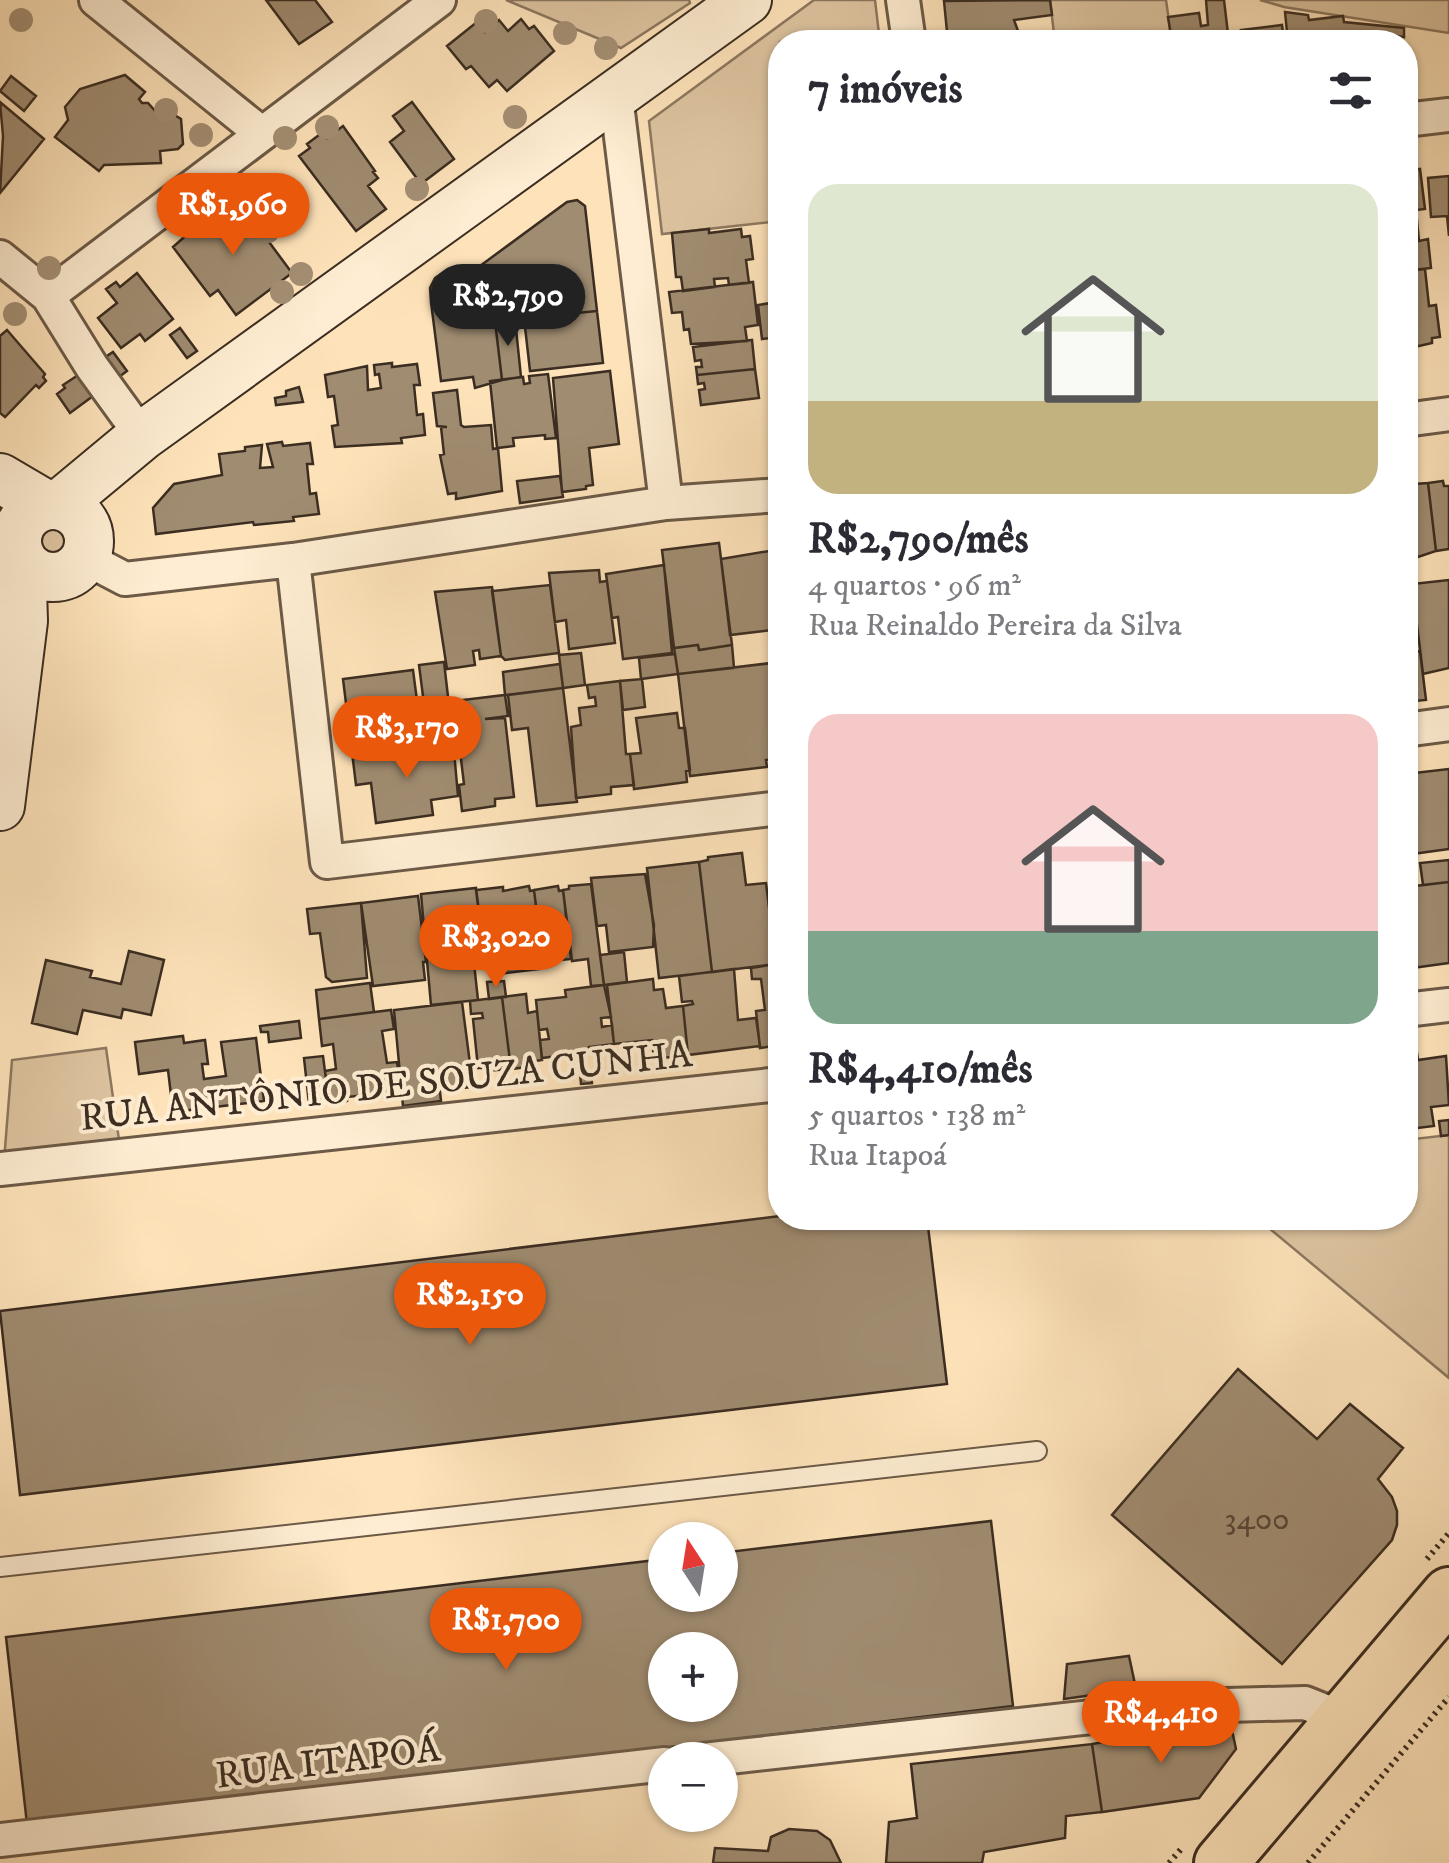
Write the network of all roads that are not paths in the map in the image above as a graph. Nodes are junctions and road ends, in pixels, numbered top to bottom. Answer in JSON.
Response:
{"nodes":[{"id":1,"x":96,"y":0,"type":"edge"},
{"id":2,"x":439,"y":0,"type":"edge"},
{"id":3,"x":903,"y":0,"type":"edge"},
{"id":4,"x":728,"y":6,"type":"edge"},
{"id":5,"x":907,"y":30,"type":"edge"},
{"id":6,"x":616,"y":96,"type":"junction"},
{"id":7,"x":1449,"y":115,"type":"edge"},
{"id":8,"x":1418,"y":119,"type":"edge"},
{"id":9,"x":261,"y":132,"type":"junction"},
{"id":10,"x":0,"y":258,"type":"edge"},
{"id":11,"x":48,"y":296,"type":"junction"},
{"id":12,"x":1449,"y":414,"type":"edge"},
{"id":13,"x":1418,"y":418,"type":"edge"},
{"id":14,"x":142,"y":436,"type":"junction"},
{"id":15,"x":0,"y":478,"type":"edge"},
{"id":16,"x":768,"y":496,"type":"edge"},
{"id":17,"x":666,"y":503,"type":"junction"},
{"id":18,"x":47,"y":532,"type":"edge"},
{"id":19,"x":293,"y":560,"type":"junction"},
{"id":20,"x":1449,"y":724,"type":"edge"},
{"id":21,"x":1418,"y":728,"type":"edge"},
{"id":22,"x":0,"y":806,"type":"edge"},
{"id":23,"x":768,"y":809,"type":"edge"},
{"id":24,"x":1449,"y":1004,"type":"edge"},
{"id":25,"x":1418,"y":1008,"type":"edge"},
{"id":26,"x":768,"y":1085,"type":"edge"},
{"id":27,"x":0,"y":1169,"type":"edge"},
{"id":28,"x":1037,"y":1451,"type":"dead end"},
{"id":29,"x":0,"y":1567,"type":"edge"},
{"id":30,"x":1449,"y":1594,"type":"edge"},
{"id":31,"x":1449,"y":1638,"type":"edge"},
{"id":32,"x":1345,"y":1718,"type":"junction"},
{"id":33,"x":738,"y":1756,"type":"edge"},
{"id":34,"x":648,"y":1766,"type":"edge"},
{"id":35,"x":0,"y":1840,"type":"edge"},
{"id":36,"x":1221,"y":1863,"type":"edge"},
{"id":37,"x":1258,"y":1863,"type":"edge"}],
"edges":[{"from":1,"to":9,"type":"street"},
{"from":2,"to":9,"type":"street"},
{"from":3,"to":5,"type":"street"},
{"from":4,"to":6,"type":"main road"},
{"from":6,"to":14,"type":"main road"},
{"from":6,"to":17,"type":"street"},
{"from":7,"to":8,"type":"street"},
{"from":9,"to":11,"type":"street"},
{"from":10,"to":11,"type":"street"},
{"from":11,"to":14,"type":"street"},
{"from":12,"to":13,"type":"street"},
{"from":14,"to":18,"type":"main road"},
{"from":15,"to":18,"type":"main road"},
{"from":16,"to":17,"type":"street"},
{"from":17,"to":19,"type":"street"},
{"from":18,"to":19,"type":"street"},
{"from":18,"to":22,"type":"main road"},
{"from":19,"to":23,"type":"street"},
{"from":20,"to":21,"type":"street"},
{"from":24,"to":25,"type":"street"},
{"from":26,"to":27,"type":"street","name":"RUA ANTÔNIO DE SOUZA CUNHA"},
{"from":28,"to":29,"type":"lane"},
{"from":30,"to":32,"type":"main road"},
{"from":31,"to":37,"type":"main road"},
{"from":32,"to":33,"type":"street"},
{"from":32,"to":36,"type":"main road"},
{"from":34,"to":35,"type":"street","name":"RUA ITAPOÁ"}]}
